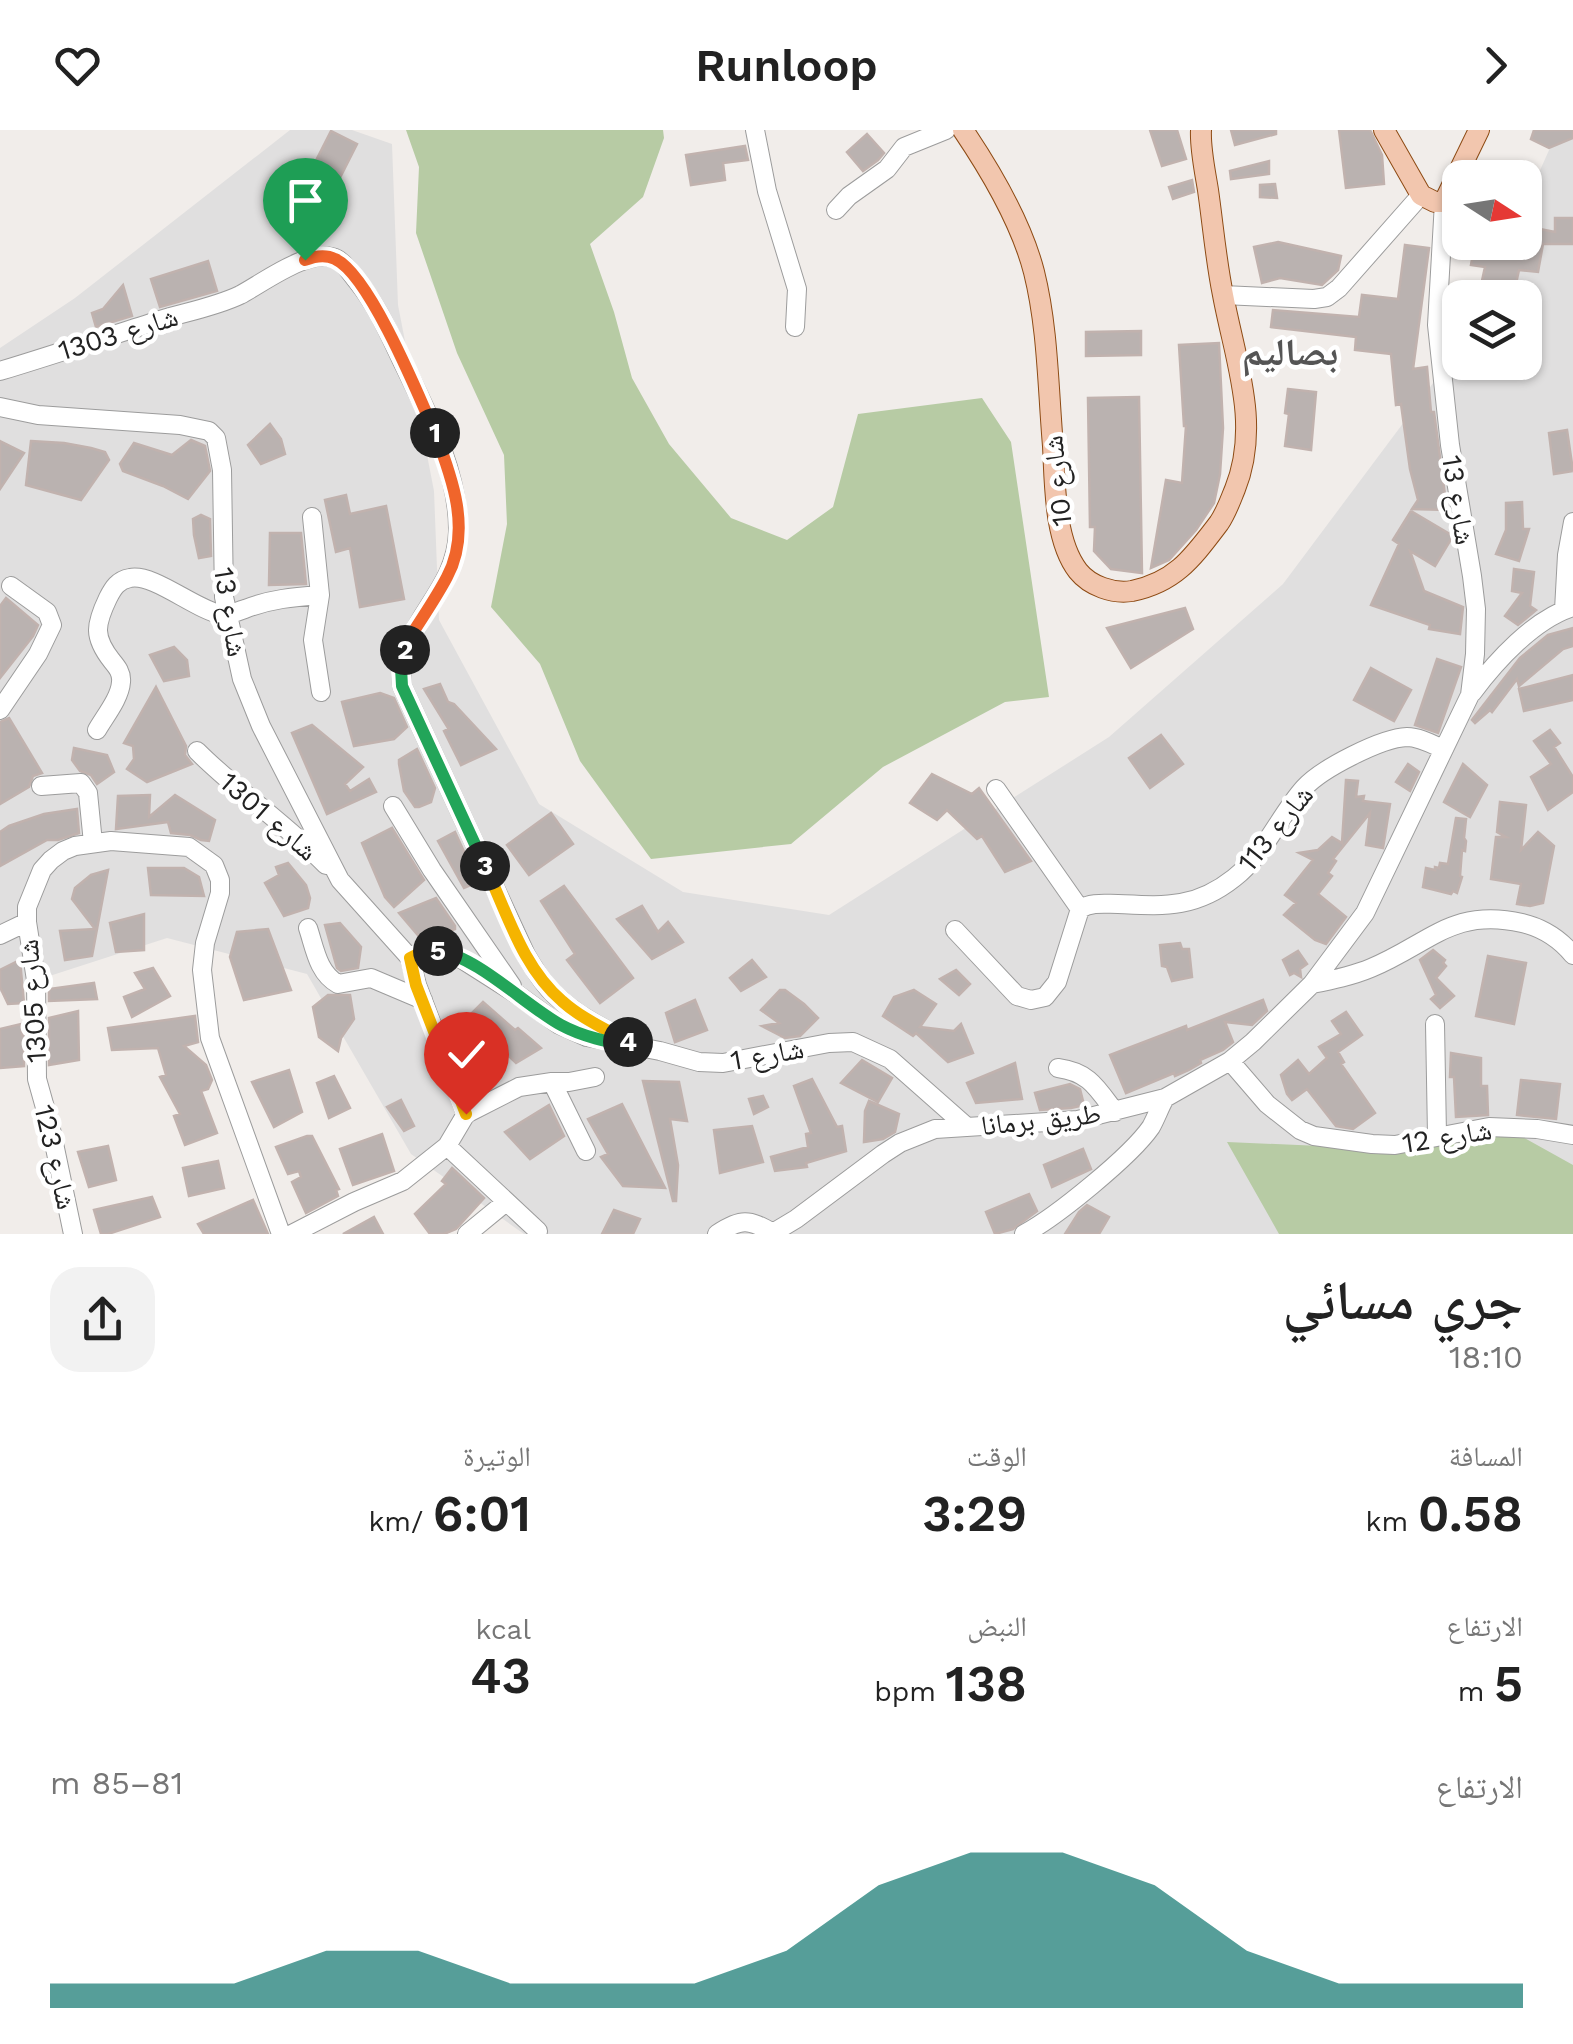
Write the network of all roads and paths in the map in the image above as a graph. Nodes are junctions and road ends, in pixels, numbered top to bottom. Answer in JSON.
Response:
{"nodes":[{"id":1,"x":755,"y":130,"type":"edge"},
{"id":2,"x":946,"y":130,"type":"edge"},
{"id":3,"x":962,"y":130,"type":"edge"},
{"id":4,"x":1201,"y":130,"type":"edge"},
{"id":5,"x":1384,"y":130,"type":"edge"},
{"id":6,"x":1479,"y":130,"type":"edge"},
{"id":7,"x":1464,"y":160,"type":"edge"},
{"id":8,"x":1421,"y":195,"type":"junction"},
{"id":9,"x":1442,"y":202,"type":"edge"},
{"id":10,"x":836,"y":210,"type":"dead end"},
{"id":11,"x":1442,"y":237,"type":"edge"},
{"id":12,"x":1223,"y":295,"type":"junction"},
{"id":13,"x":795,"y":328,"type":"dead end"},
{"id":14,"x":0,"y":370,"type":"edge"},
{"id":15,"x":0,"y":407,"type":"edge"},
{"id":16,"x":312,"y":516,"type":"dead end"},
{"id":17,"x":1573,"y":522,"type":"edge"},
{"id":18,"x":11,"y":586,"type":"dead end"},
{"id":19,"x":320,"y":595,"type":"junction"},
{"id":20,"x":1569,"y":609,"type":"edge"},
{"id":21,"x":226,"y":616,"type":"junction"},
{"id":22,"x":321,"y":692,"type":"dead end"},
{"id":23,"x":1470,"y":696,"type":"junction"},
{"id":24,"x":0,"y":710,"type":"edge"},
{"id":25,"x":97,"y":730,"type":"dead end"},
{"id":26,"x":1443,"y":749,"type":"junction"},
{"id":27,"x":197,"y":751,"type":"dead end"},
{"id":28,"x":41,"y":786,"type":"dead end"},
{"id":29,"x":1424,"y":787,"type":"joint"},
{"id":30,"x":996,"y":789,"type":"dead end"},
{"id":31,"x":393,"y":806,"type":"dead end"},
{"id":32,"x":94,"y":843,"type":"junction"},
{"id":33,"x":340,"y":880,"type":"junction"},
{"id":34,"x":1080,"y":908,"type":"junction"},
{"id":35,"x":26,"y":922,"type":"junction"},
{"id":36,"x":308,"y":928,"type":"dead end"},
{"id":37,"x":955,"y":930,"type":"dead end"},
{"id":38,"x":0,"y":935,"type":"edge"},
{"id":39,"x":1573,"y":955,"type":"edge"},
{"id":40,"x":410,"y":958,"type":"junction"},
{"id":41,"x":1312,"y":984,"type":"junction"},
{"id":42,"x":518,"y":994,"type":"junction"},
{"id":43,"x":423,"y":1000,"type":"junction"},
{"id":44,"x":1436,"y":1024,"type":"dead end"},
{"id":45,"x":637,"y":1047,"type":"junction"},
{"id":46,"x":1230,"y":1061,"type":"junction"},
{"id":47,"x":1058,"y":1068,"type":"dead end"},
{"id":48,"x":596,"y":1077,"type":"dead end"},
{"id":49,"x":37,"y":1080,"type":"joint"},
{"id":50,"x":552,"y":1082,"type":"junction"},
{"id":51,"x":1164,"y":1098,"type":"junction"},
{"id":52,"x":1115,"y":1112,"type":"junction"},
{"id":53,"x":466,"y":1114,"type":"junction"},
{"id":54,"x":967,"y":1127,"type":"junction"},
{"id":55,"x":1437,"y":1135,"type":"junction"},
{"id":56,"x":1573,"y":1135,"type":"edge"},
{"id":57,"x":447,"y":1146,"type":"junction"},
{"id":58,"x":586,"y":1150,"type":"dead end"},
{"id":59,"x":506,"y":1202,"type":"junction"},
{"id":60,"x":538,"y":1231,"type":"dead end"},
{"id":61,"x":772,"y":1233,"type":"edge"},
{"id":62,"x":74,"y":1234,"type":"edge"},
{"id":63,"x":281,"y":1234,"type":"edge"},
{"id":64,"x":292,"y":1234,"type":"edge"},
{"id":65,"x":466,"y":1234,"type":"edge"},
{"id":66,"x":717,"y":1234,"type":"edge"},
{"id":67,"x":1024,"y":1234,"type":"edge"}],
"edges":[{"from":1,"to":13,"type":"street"},
{"from":2,"to":10,"type":"street"},
{"from":3,"to":12,"type":"main road","name":"شارع 10"},
{"from":4,"to":12,"type":"main road","name":"شارع 10"},
{"from":5,"to":8,"type":"main road"},
{"from":6,"to":7,"type":"main road"},
{"from":8,"to":9,"type":"main road"},
{"from":8,"to":12,"type":"street"},
{"from":11,"to":23,"type":"street","name":"شارع 13"},
{"from":14,"to":45,"type":"street","name":"شارع 1303"},
{"from":15,"to":21,"type":"street","name":"شارع 13"},
{"from":16,"to":19,"type":"street"},
{"from":17,"to":20,"type":"street"},
{"from":18,"to":24,"type":"street"},
{"from":19,"to":21,"type":"street"},
{"from":19,"to":22,"type":"street"},
{"from":20,"to":23,"type":"street"},
{"from":21,"to":25,"type":"street"},
{"from":21,"to":33,"type":"street","name":"شارع 13"},
{"from":23,"to":26,"type":"street","name":"شارع 13"},
{"from":26,"to":29,"type":"street","name":"شارع 13"},
{"from":26,"to":34,"type":"street","name":"شارع 113"},
{"from":27,"to":33,"type":"street","name":"شارع 1301"},
{"from":28,"to":32,"type":"street"},
{"from":29,"to":41,"type":"street","name":"طريق برمانا"},
{"from":30,"to":34,"type":"street"},
{"from":31,"to":42,"type":"street"},
{"from":32,"to":35,"type":"street"},
{"from":32,"to":63,"type":"street"},
{"from":33,"to":40,"type":"street","name":"شارع 13"},
{"from":34,"to":37,"type":"street"},
{"from":35,"to":38,"type":"street"},
{"from":35,"to":49,"type":"street","name":"شارع 1305"},
{"from":36,"to":43,"type":"street"},
{"from":39,"to":41,"type":"street"},
{"from":40,"to":42,"type":"street","name":"شارع 1"},
{"from":40,"to":43,"type":"street"},
{"from":41,"to":46,"type":"street","name":"طريق برمانا"},
{"from":42,"to":45,"type":"street","name":"شارع 1"},
{"from":43,"to":53,"type":"street"},
{"from":44,"to":55,"type":"street"},
{"from":45,"to":54,"type":"street","name":"شارع 1"},
{"from":46,"to":51,"type":"street","name":"طريق برمانا"},
{"from":46,"to":55,"type":"street","name":"شارع 12"},
{"from":47,"to":52,"type":"street"},
{"from":48,"to":50,"type":"street"},
{"from":49,"to":62,"type":"street","name":"شارع 123"},
{"from":50,"to":53,"type":"street"},
{"from":50,"to":58,"type":"street"},
{"from":51,"to":52,"type":"street","name":"طريق برمانا"},
{"from":51,"to":67,"type":"street"},
{"from":52,"to":54,"type":"street","name":"طريق برمانا"},
{"from":53,"to":57,"type":"street"},
{"from":54,"to":61,"type":"street","name":"طريق برمانا"},
{"from":55,"to":56,"type":"street","name":"شارع 12"},
{"from":57,"to":59,"type":"street"},
{"from":57,"to":64,"type":"street"},
{"from":59,"to":60,"type":"street"},
{"from":59,"to":65,"type":"street"},
{"from":61,"to":66,"type":"street"}]}
